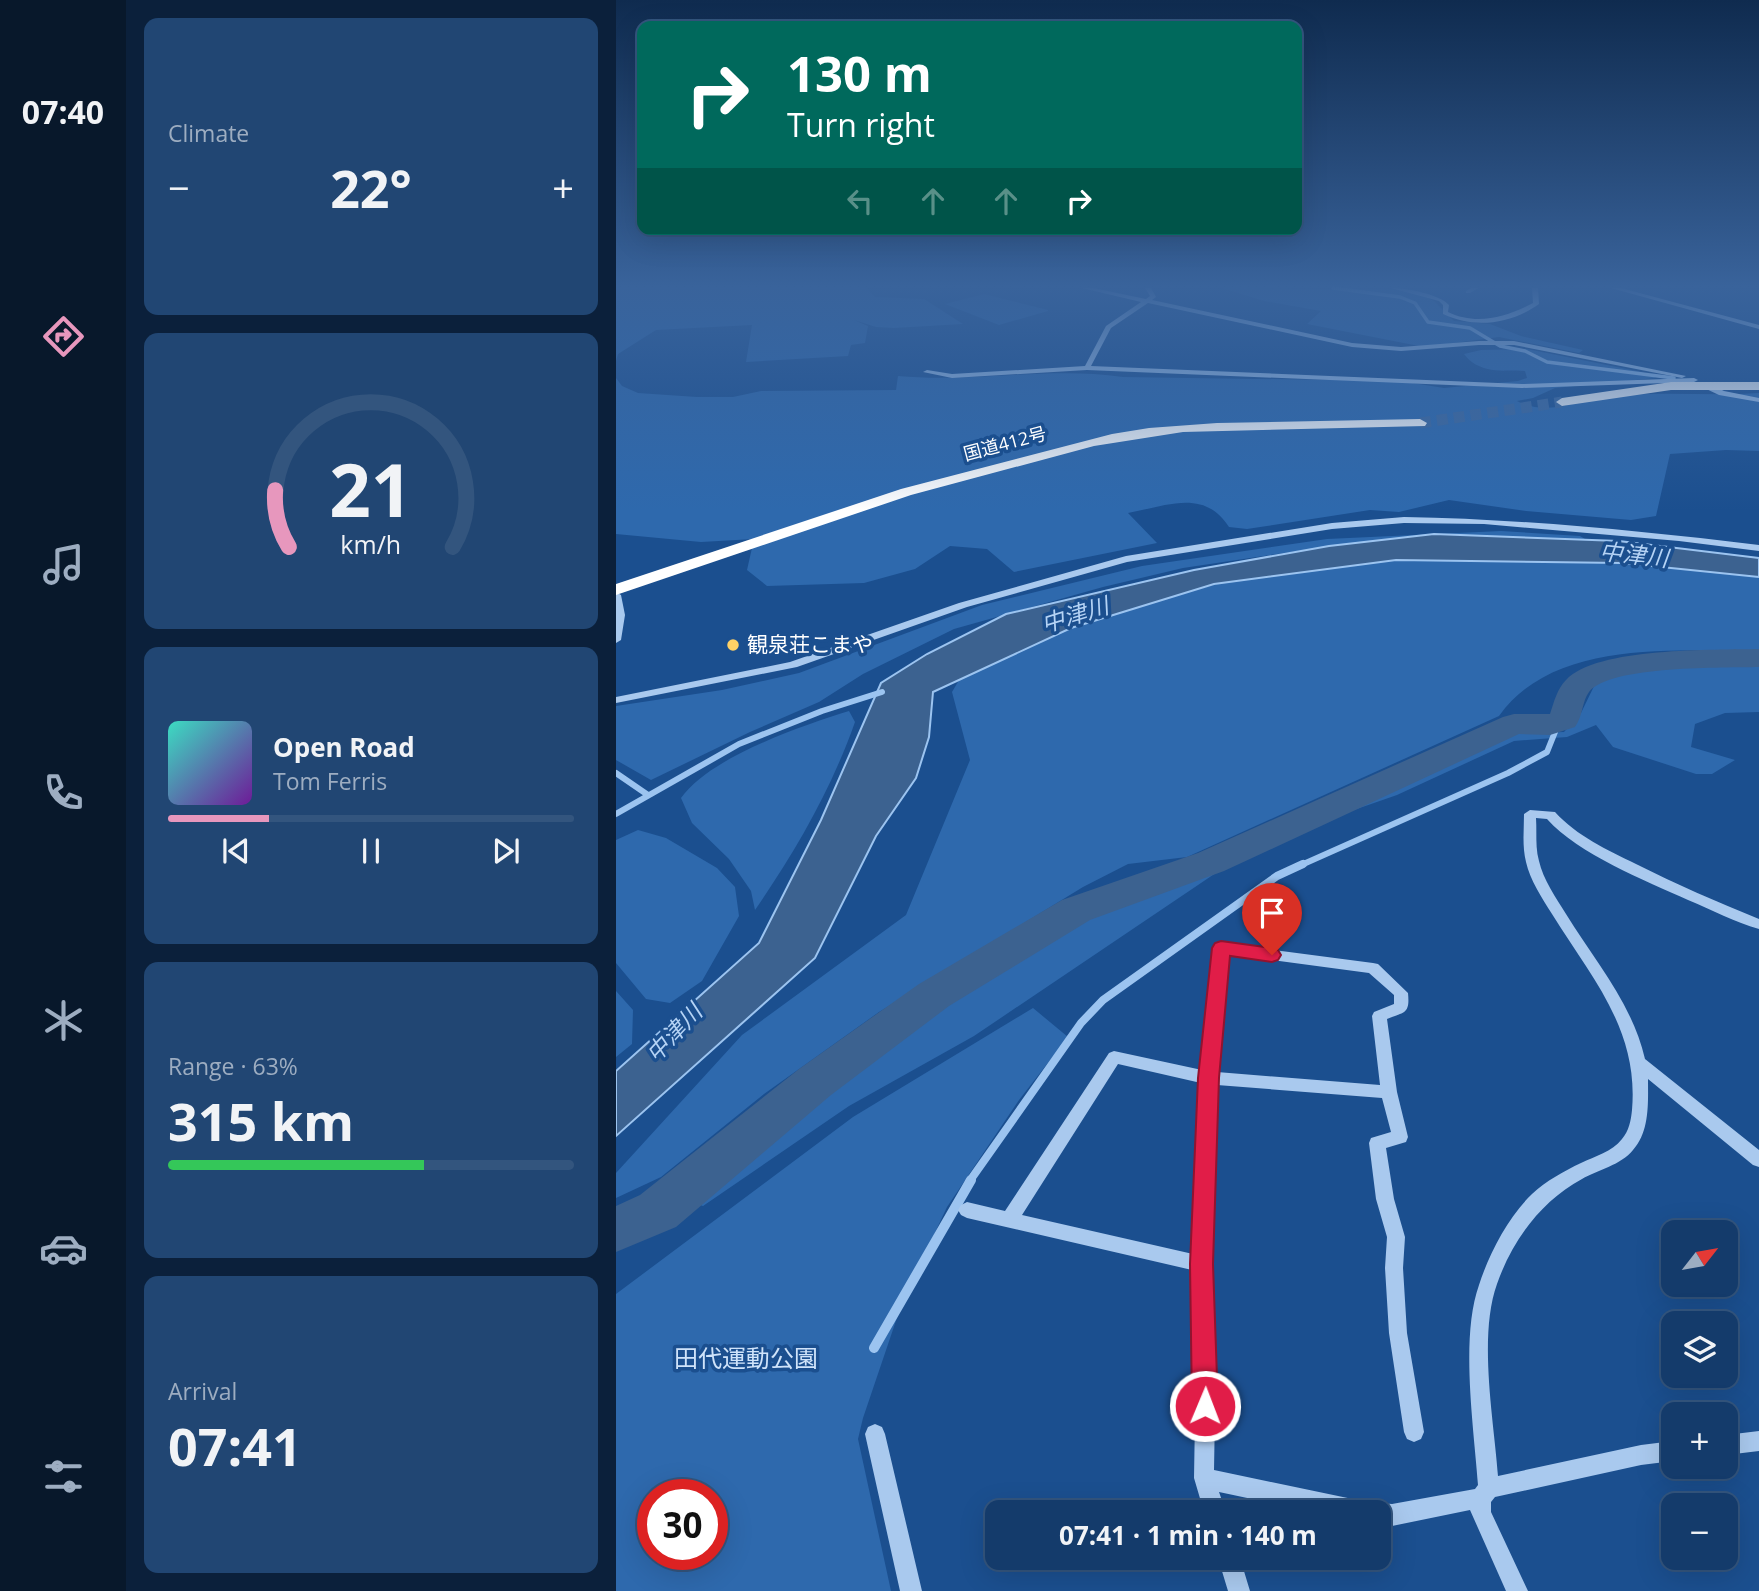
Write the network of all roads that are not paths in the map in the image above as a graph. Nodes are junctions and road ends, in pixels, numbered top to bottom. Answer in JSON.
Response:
{"nodes":[{"id":1,"x":1090,"y":362,"type":"edge"},
{"id":2,"x":1607,"y":362,"type":"edge"},
{"id":3,"x":1087,"y":368,"type":"junction"},
{"id":4,"x":927,"y":372,"type":"dead end"},
{"id":5,"x":1700,"y":383,"type":"junction"},
{"id":6,"x":1759,"y":386,"type":"edge"},
{"id":7,"x":1759,"y":400,"type":"edge"},
{"id":8,"x":1562,"y":402,"type":"tunnel mouth"},
{"id":9,"x":1420,"y":423,"type":"tunnel mouth"},
{"id":10,"x":1759,"y":548,"type":"edge"},
{"id":11,"x":616,"y":593,"type":"edge"},
{"id":12,"x":616,"y":640,"type":"edge"},
{"id":13,"x":616,"y":700,"type":"edge"},
{"id":14,"x":1759,"y":924,"type":"edge"},
{"id":15,"x":1639,"y":1063,"type":"junction"},
{"id":16,"x":1209,"y":1078,"type":"junction"},
{"id":17,"x":1389,"y":1092,"type":"junction"},
{"id":18,"x":1759,"y":1160,"type":"edge"},
{"id":19,"x":967,"y":1210,"type":"dead end"},
{"id":20,"x":1009,"y":1220,"type":"junction"},
{"id":21,"x":1201,"y":1264,"type":"junction"},
{"id":22,"x":1414,"y":1432,"type":"dead end"},
{"id":23,"x":876,"y":1434,"type":"dead end"},
{"id":24,"x":1759,"y":1441,"type":"edge"},
{"id":25,"x":1738,"y":1444,"type":"edge"},
{"id":26,"x":1661,"y":1452,"type":"edge"},
{"id":27,"x":1204,"y":1478,"type":"junction"},
{"id":28,"x":1485,"y":1493,"type":"junction"},
{"id":29,"x":1211,"y":1500,"type":"edge"},
{"id":30,"x":1306,"y":1500,"type":"edge"},
{"id":31,"x":1391,"y":1515,"type":"edge"},
{"id":32,"x":1233,"y":1570,"type":"edge"},
{"id":33,"x":911,"y":1591,"type":"edge"},
{"id":34,"x":1239,"y":1591,"type":"edge"},
{"id":35,"x":1517,"y":1591,"type":"edge"}],
"edges":[{"from":1,"to":3,"type":"street"},
{"from":2,"to":5,"type":"street"},
{"from":3,"to":4,"type":"street"},
{"from":3,"to":5,"type":"street"},
{"from":5,"to":6,"type":"highway"},
{"from":5,"to":7,"type":"street"},
{"from":5,"to":8,"type":"highway"},
{"from":9,"to":11,"type":"highway","name":"国道412号"},
{"from":10,"to":13,"type":"street"},
{"from":11,"to":12,"type":"street"},
{"from":14,"to":15,"type":"street"},
{"from":15,"to":18,"type":"street"},
{"from":15,"to":28,"type":"street"},
{"from":16,"to":17,"type":"street"},
{"from":16,"to":17,"type":"street"},
{"from":16,"to":20,"type":"street"},
{"from":16,"to":21,"type":"street"},
{"from":17,"to":22,"type":"street"},
{"from":19,"to":20,"type":"street"},
{"from":20,"to":21,"type":"street"},
{"from":21,"to":27,"type":"street"},
{"from":23,"to":33,"type":"street"},
{"from":24,"to":25,"type":"street"},
{"from":26,"to":28,"type":"street"},
{"from":27,"to":29,"type":"street"},
{"from":27,"to":30,"type":"street"},
{"from":28,"to":31,"type":"street"},
{"from":28,"to":35,"type":"street"},
{"from":32,"to":34,"type":"street"}]}
